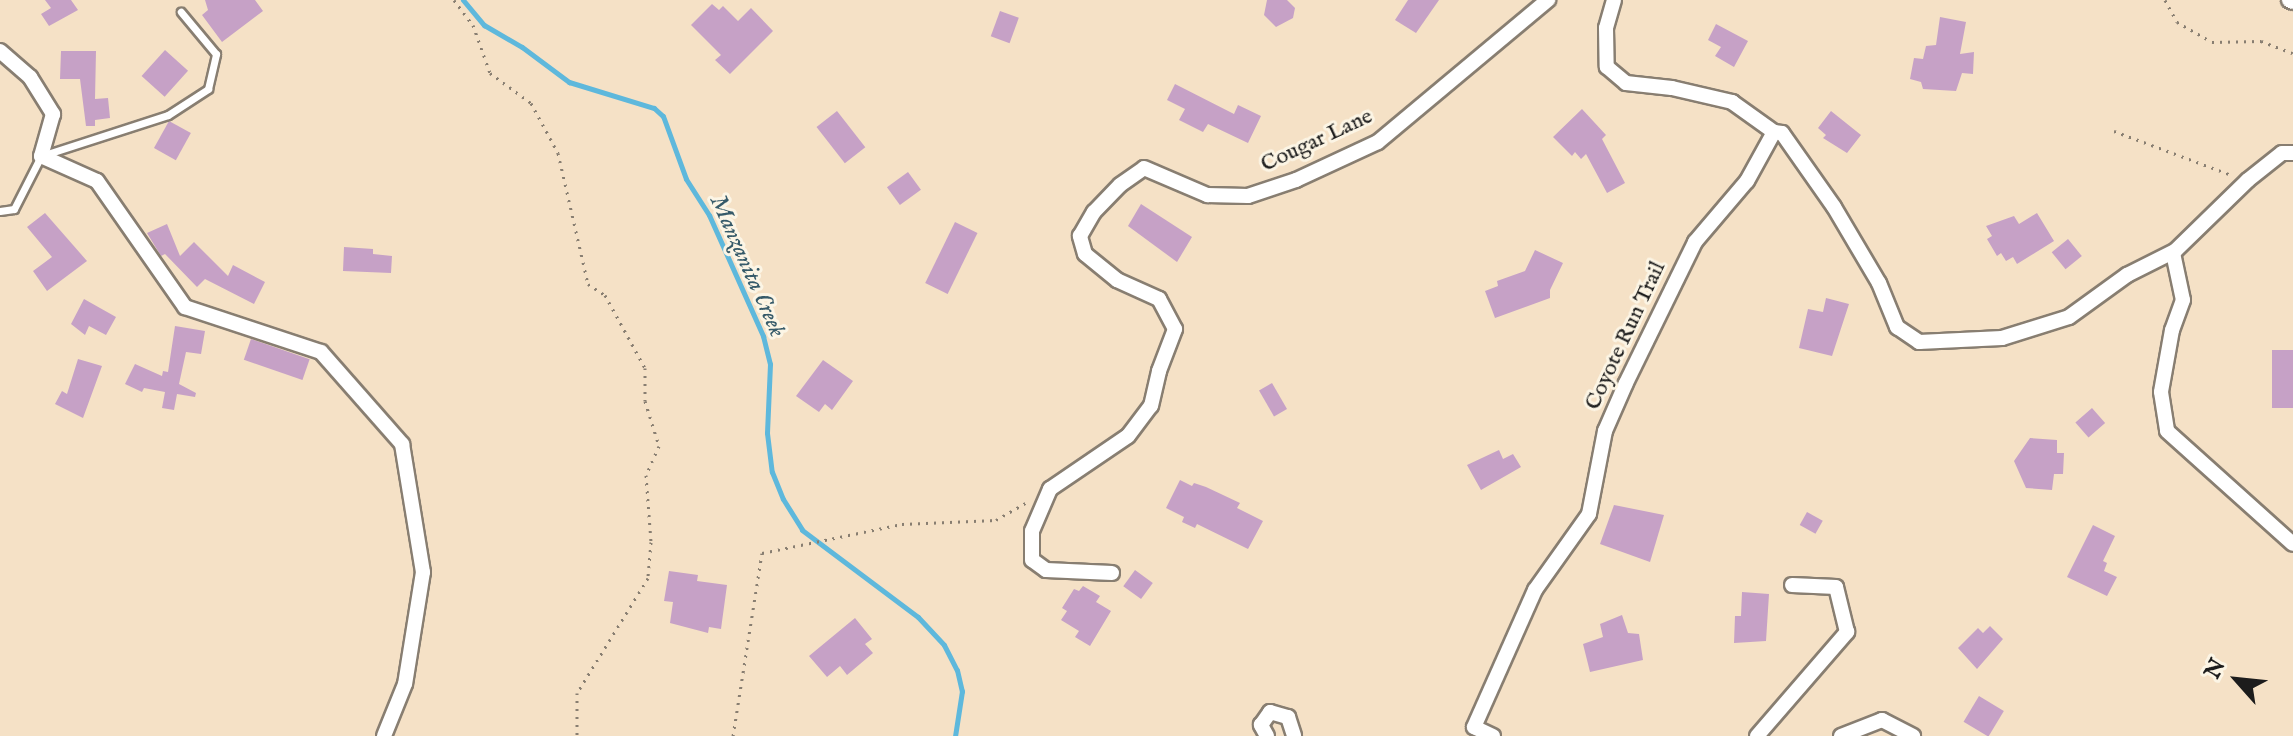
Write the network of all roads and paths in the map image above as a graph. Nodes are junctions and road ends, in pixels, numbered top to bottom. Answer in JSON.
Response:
{"nodes":[{"id":1,"x":454,"y":0,"type":"edge"},
{"id":2,"x":1548,"y":0,"type":"edge"},
{"id":3,"x":1614,"y":0,"type":"edge"},
{"id":4,"x":2165,"y":0,"type":"edge"},
{"id":5,"x":181,"y":12,"type":"dead end"},
{"id":6,"x":0,"y":51,"type":"edge"},
{"id":7,"x":2293,"y":53,"type":"edge"},
{"id":8,"x":2114,"y":131,"type":"dead end"},
{"id":9,"x":1778,"y":132,"type":"junction"},
{"id":10,"x":2293,"y":153,"type":"edge"},
{"id":11,"x":41,"y":156,"type":"junction"},
{"id":12,"x":2248,"y":180,"type":"junction"},
{"id":13,"x":0,"y":211,"type":"edge"},
{"id":14,"x":2173,"y":253,"type":"junction"},
{"id":15,"x":1050,"y":489,"type":"junction"},
{"id":16,"x":2293,"y":544,"type":"edge"},
{"id":17,"x":1112,"y":573,"type":"dead end"},
{"id":18,"x":1792,"y":585,"type":"dead end"},
{"id":19,"x":1473,"y":732,"type":"edge"},
{"id":20,"x":384,"y":736,"type":"edge"},
{"id":21,"x":577,"y":736,"type":"edge"},
{"id":22,"x":733,"y":736,"type":"edge"},
{"id":23,"x":1267,"y":736,"type":"edge"},
{"id":24,"x":1294,"y":736,"type":"edge"},
{"id":25,"x":1493,"y":736,"type":"edge"},
{"id":26,"x":1757,"y":736,"type":"edge"},
{"id":27,"x":1841,"y":736,"type":"edge"},
{"id":28,"x":1913,"y":736,"type":"edge"}],
"edges":[{"from":1,"to":21,"type":"path"},
{"from":2,"to":15,"type":"street","name":"Cougar Lane"},
{"from":3,"to":9,"type":"street"},
{"from":4,"to":7,"type":"path"},
{"from":5,"to":11,"type":"lane"},
{"from":6,"to":11,"type":"street"},
{"from":8,"to":12,"type":"path"},
{"from":9,"to":14,"type":"street"},
{"from":9,"to":19,"type":"street","name":"Coyote Run Trail"},
{"from":10,"to":12,"type":"street"},
{"from":11,"to":13,"type":"lane"},
{"from":11,"to":20,"type":"street"},
{"from":12,"to":14,"type":"street"},
{"from":14,"to":16,"type":"street"},
{"from":15,"to":17,"type":"street"},
{"from":15,"to":22,"type":"path"},
{"from":18,"to":26,"type":"street"},
{"from":19,"to":25,"type":"street","name":"Coyote Run Trail"},
{"from":23,"to":24,"type":"street"},
{"from":27,"to":28,"type":"street"}]}
